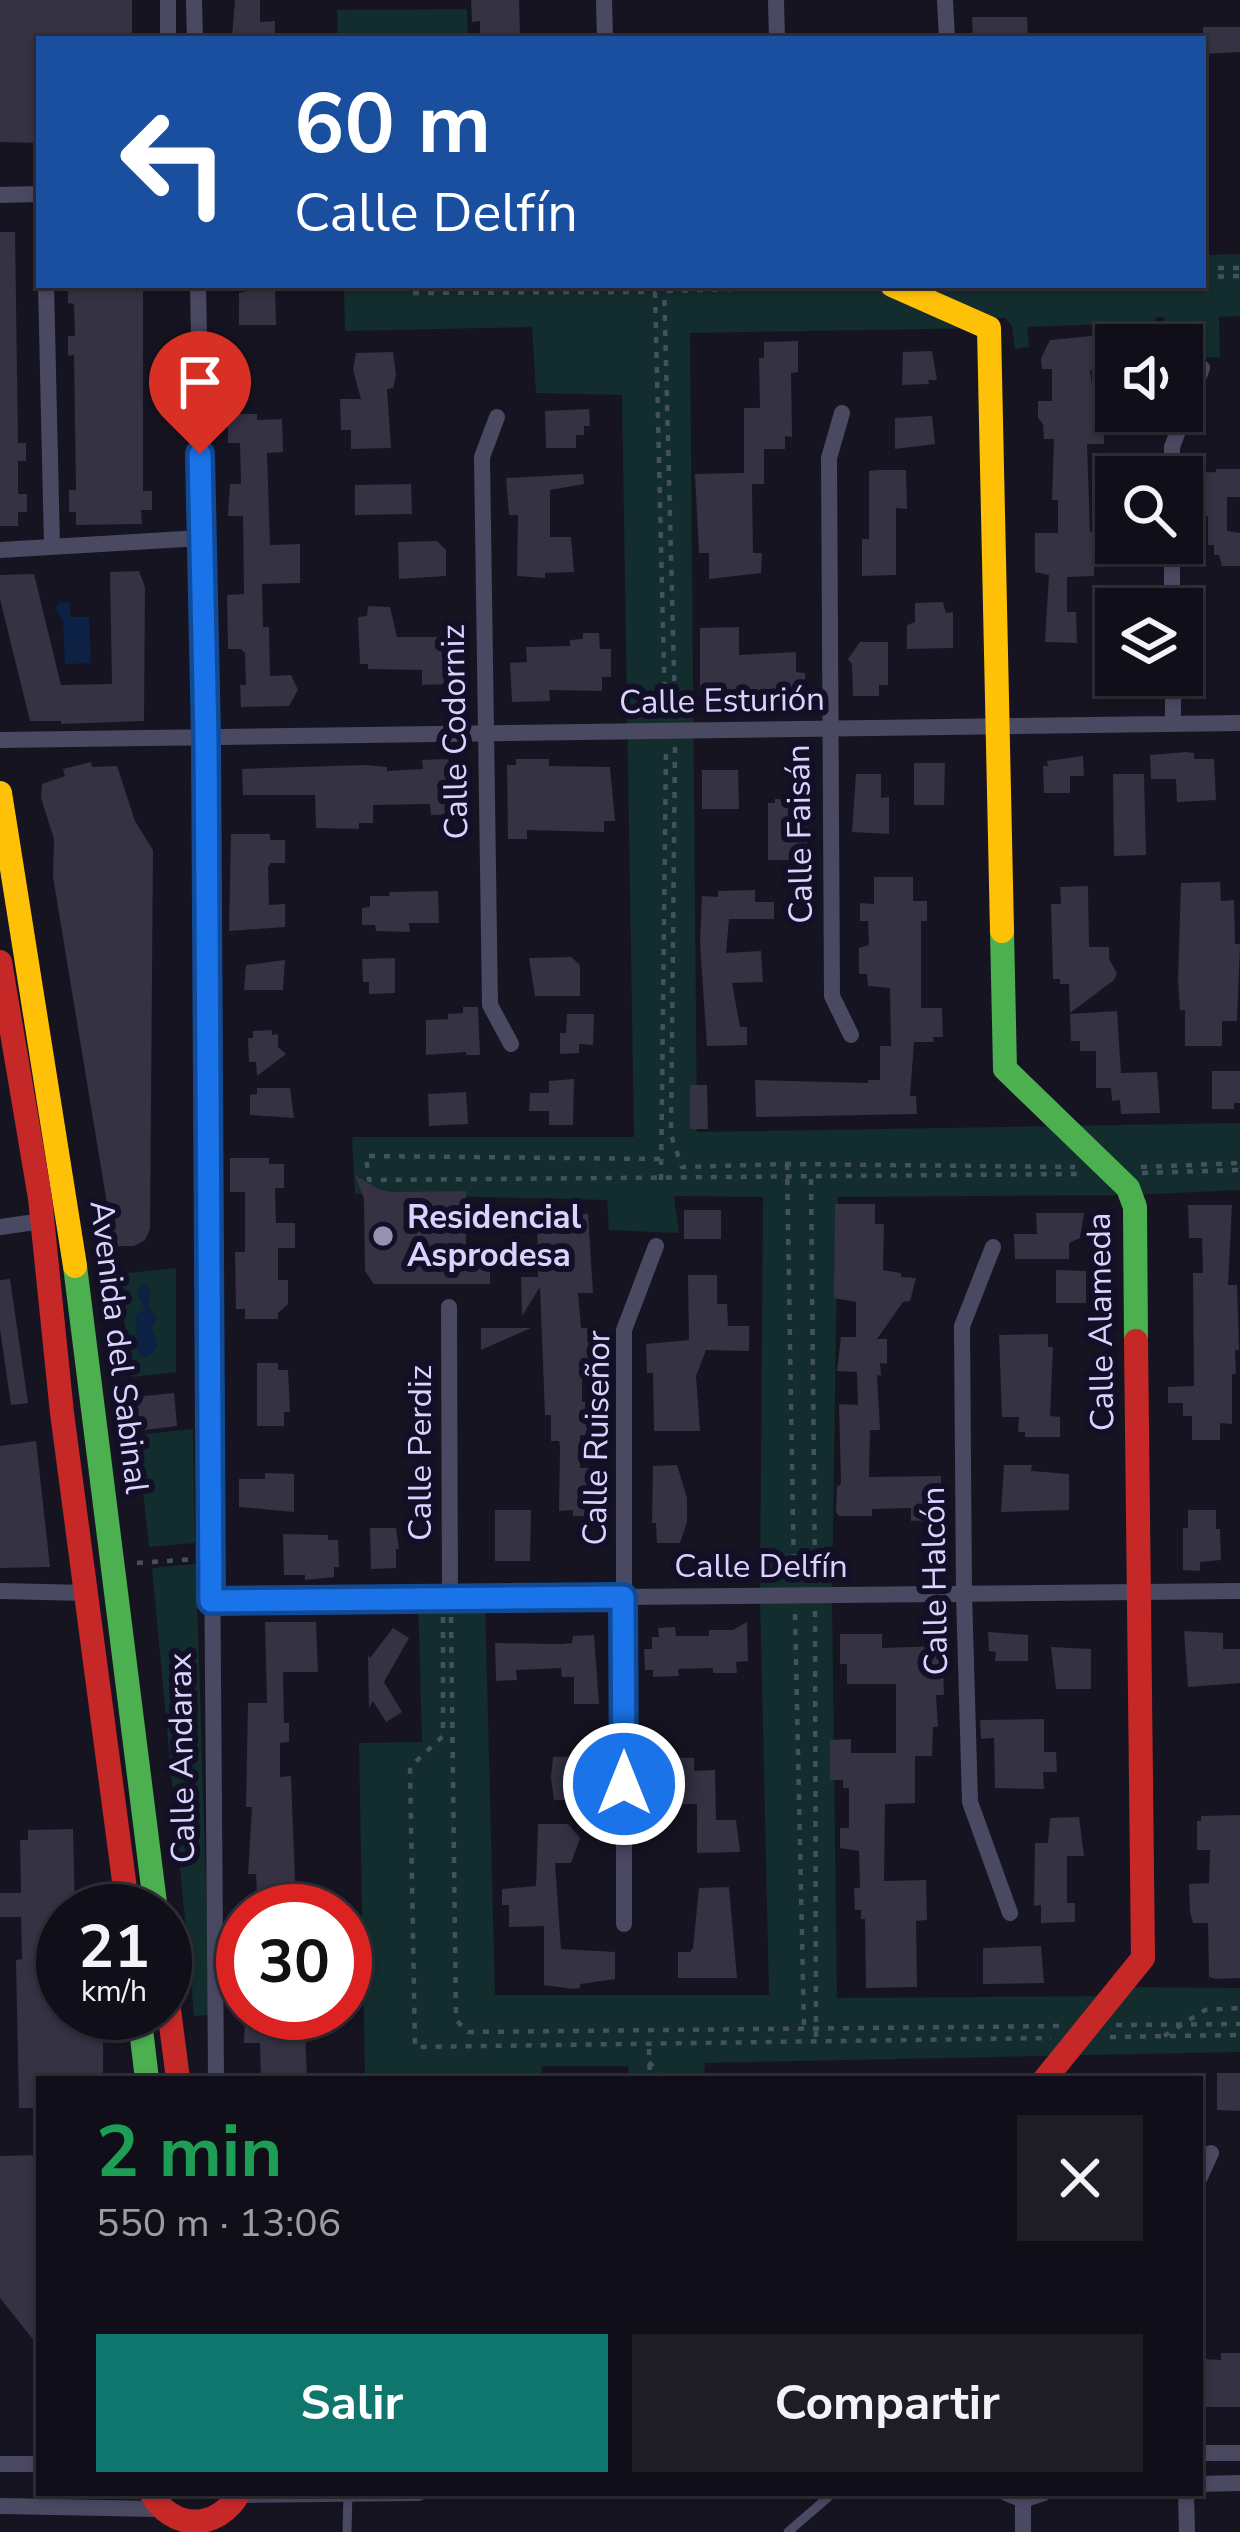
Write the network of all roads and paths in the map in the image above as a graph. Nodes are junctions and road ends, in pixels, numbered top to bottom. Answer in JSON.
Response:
{"nodes":[{"id":1,"x":168,"y":0,"type":"edge"},
{"id":2,"x":194,"y":0,"type":"edge"},
{"id":3,"x":604,"y":0,"type":"edge"},
{"id":4,"x":776,"y":0,"type":"edge"},
{"id":5,"x":945,"y":0,"type":"edge"},
{"id":6,"x":168,"y":36,"type":"edge"},
{"id":7,"x":195,"y":36,"type":"edge"},
{"id":8,"x":605,"y":36,"type":"edge"},
{"id":9,"x":777,"y":36,"type":"edge"},
{"id":10,"x":947,"y":36,"type":"edge"},
{"id":11,"x":36,"y":194,"type":"edge"},
{"id":12,"x":0,"y":195,"type":"edge"},
{"id":13,"x":1206,"y":268,"type":"edge"},
{"id":14,"x":1240,"y":268,"type":"edge"},
{"id":15,"x":1206,"y":277,"type":"edge"},
{"id":16,"x":1240,"y":277,"type":"edge"},
{"id":17,"x":46,"y":288,"type":"edge"},
{"id":18,"x":198,"y":288,"type":"edge"},
{"id":19,"x":406,"y":288,"type":"edge"},
{"id":20,"x":781,"y":288,"type":"edge"},
{"id":21,"x":899,"y":288,"type":"edge"},
{"id":22,"x":842,"y":413,"type":"dead end"},
{"id":23,"x":497,"y":417,"type":"dead end"},
{"id":24,"x":201,"y":538,"type":"junction"},
{"id":25,"x":52,"y":546,"type":"junction"},
{"id":26,"x":0,"y":550,"type":"edge"},
{"id":27,"x":1173,"y":696,"type":"edge"},
{"id":28,"x":1240,"y":723,"type":"edge"},
{"id":29,"x":1173,"y":724,"type":"junction"},
{"id":30,"x":995,"y":727,"type":"junction"},
{"id":31,"x":829,"y":729,"type":"junction"},
{"id":32,"x":484,"y":734,"type":"junction"},
{"id":33,"x":206,"y":738,"type":"junction"},
{"id":34,"x":0,"y":740,"type":"edge"},
{"id":35,"x":0,"y":793,"type":"edge"},
{"id":36,"x":0,"y":962,"type":"edge"},
{"id":37,"x":851,"y":1035,"type":"dead end"},
{"id":38,"x":511,"y":1044,"type":"dead end"},
{"id":39,"x":676,"y":1158,"type":"dead end"},
{"id":40,"x":660,"y":1159,"type":"dead end"},
{"id":41,"x":1240,"y":1167,"type":"edge"},
{"id":42,"x":1110,"y":1171,"type":"junction"},
{"id":43,"x":42,"y":1221,"type":"junction"},
{"id":44,"x":0,"y":1227,"type":"edge"},
{"id":45,"x":656,"y":1246,"type":"dead end"},
{"id":46,"x":993,"y":1247,"type":"dead end"},
{"id":47,"x":449,"y":1307,"type":"dead end"},
{"id":48,"x":210,"y":1558,"type":"junction"},
{"id":49,"x":113,"y":1565,"type":"junction"},
{"id":50,"x":0,"y":1591,"type":"edge"},
{"id":51,"x":1240,"y":1591,"type":"edge"},
{"id":52,"x":1139,"y":1592,"type":"junction"},
{"id":53,"x":87,"y":1593,"type":"junction"},
{"id":54,"x":964,"y":1594,"type":"junction"},
{"id":55,"x":623,"y":1597,"type":"junction"},
{"id":56,"x":447,"y":1599,"type":"junction"},
{"id":57,"x":211,"y":1601,"type":"junction"},
{"id":58,"x":125,"y":1884,"type":"edge"},
{"id":59,"x":153,"y":1884,"type":"edge"},
{"id":60,"x":1010,"y":1913,"type":"dead end"},
{"id":61,"x":624,"y":1924,"type":"dead end"},
{"id":62,"x":1240,"y":2008,"type":"edge"},
{"id":63,"x":1240,"y":2024,"type":"edge"},
{"id":64,"x":1102,"y":2025,"type":"dead end"},
{"id":65,"x":1078,"y":2032,"type":"junction"},
{"id":66,"x":1240,"y":2035,"type":"edge"},
{"id":67,"x":1164,"y":2036,"type":"junction"},
{"id":68,"x":143,"y":2040,"type":"edge"},
{"id":69,"x":173,"y":2040,"type":"edge"},
{"id":70,"x":649,"y":2046,"type":"junction"},
{"id":71,"x":649,"y":2062,"type":"junction"},
{"id":72,"x":147,"y":2076,"type":"edge"},
{"id":73,"x":178,"y":2076,"type":"edge"},
{"id":74,"x":217,"y":2076,"type":"edge"},
{"id":75,"x":650,"y":2076,"type":"edge"},
{"id":76,"x":661,"y":2076,"type":"edge"},
{"id":77,"x":1047,"y":2076,"type":"edge"},
{"id":78,"x":1211,"y":2152,"type":"dead end"},
{"id":79,"x":1203,"y":2170,"type":"edge"},
{"id":80,"x":1240,"y":2452,"type":"edge"},
{"id":81,"x":1203,"y":2453,"type":"edge"},
{"id":82,"x":0,"y":2464,"type":"edge"},
{"id":83,"x":36,"y":2464,"type":"edge"},
{"id":84,"x":1240,"y":2483,"type":"edge"},
{"id":85,"x":1203,"y":2484,"type":"edge"},
{"id":86,"x":275,"y":2496,"type":"edge"},
{"id":87,"x":348,"y":2496,"type":"edge"},
{"id":88,"x":830,"y":2496,"type":"edge"},
{"id":89,"x":1186,"y":2496,"type":"edge"},
{"id":90,"x":238,"y":2497,"type":"edge"},
{"id":91,"x":1014,"y":2497,"type":"edge"},
{"id":92,"x":0,"y":2506,"type":"edge"},
{"id":93,"x":164,"y":2514,"type":"edge"},
{"id":94,"x":347,"y":2530,"type":"edge"},
{"id":95,"x":231,"y":2532,"type":"edge"},
{"id":96,"x":788,"y":2532,"type":"edge"},
{"id":97,"x":1022,"y":2532,"type":"edge"},
{"id":98,"x":1187,"y":2532,"type":"edge"}],
"edges":[{"from":1,"to":6,"type":"street"},
{"from":2,"to":7,"type":"street"},
{"from":3,"to":8,"type":"street"},
{"from":4,"to":9,"type":"street"},
{"from":5,"to":10,"type":"street"},
{"from":11,"to":12,"type":"street"},
{"from":13,"to":14,"type":"path"},
{"from":15,"to":16,"type":"path"},
{"from":17,"to":25,"type":"street"},
{"from":18,"to":24,"type":"street","name":"Calle Andarax"},
{"from":19,"to":20,"type":"path"},
{"from":21,"to":30,"type":"street","name":"Calle Alameda"},
{"from":22,"to":31,"type":"street","name":"Calle Faisán"},
{"from":23,"to":32,"type":"street","name":"Calle Codorniz"},
{"from":24,"to":25,"type":"street"},
{"from":24,"to":33,"type":"street","name":"Calle Andarax"},
{"from":25,"to":26,"type":"street"},
{"from":27,"to":29,"type":"street"},
{"from":28,"to":29,"type":"street","name":"Calle Esturión"},
{"from":29,"to":30,"type":"street","name":"Calle Esturión"},
{"from":30,"to":31,"type":"street","name":"Calle Esturión"},
{"from":30,"to":42,"type":"street","name":"Calle Alameda"},
{"from":31,"to":32,"type":"street","name":"Calle Esturión"},
{"from":31,"to":37,"type":"street","name":"Calle Faisán"},
{"from":32,"to":33,"type":"street","name":"Calle Esturión"},
{"from":32,"to":38,"type":"street","name":"Calle Codorniz"},
{"from":33,"to":34,"type":"street","name":"Calle Esturión"},
{"from":33,"to":48,"type":"street","name":"Calle Andarax"},
{"from":35,"to":49,"type":"street","name":"Avenida del Sabinal"},
{"from":36,"to":43,"type":"street","name":"Avenida del Sabinal"},
{"from":39,"to":42,"type":"path"},
{"from":40,"to":42,"type":"path"},
{"from":41,"to":42,"type":"path"},
{"from":42,"to":52,"type":"street","name":"Calle Alameda"},
{"from":43,"to":44,"type":"street"},
{"from":43,"to":53,"type":"street","name":"Avenida del Sabinal"},
{"from":45,"to":55,"type":"street","name":"Calle Ruiseñor"},
{"from":46,"to":54,"type":"street","name":"Calle Halcón"},
{"from":47,"to":56,"type":"street","name":"Calle Perdiz"},
{"from":48,"to":49,"type":"path"},
{"from":48,"to":57,"type":"street","name":"Calle Andarax"},
{"from":49,"to":59,"type":"street","name":"Avenida del Sabinal"},
{"from":50,"to":53,"type":"street"},
{"from":51,"to":52,"type":"street","name":"Calle Delfín"},
{"from":52,"to":54,"type":"street","name":"Calle Delfín"},
{"from":52,"to":65,"type":"street","name":"Calle Alameda"},
{"from":53,"to":58,"type":"street","name":"Avenida del Sabinal"},
{"from":54,"to":55,"type":"street","name":"Calle Delfín"},
{"from":54,"to":60,"type":"street","name":"Calle Halcón"},
{"from":55,"to":56,"type":"street","name":"Calle Delfín"},
{"from":55,"to":61,"type":"street","name":"Calle Ruiseñor"},
{"from":56,"to":57,"type":"street","name":"Calle Delfín"},
{"from":56,"to":65,"type":"path"},
{"from":56,"to":70,"type":"path"},
{"from":57,"to":74,"type":"street","name":"Calle Andarax"},
{"from":62,"to":67,"type":"path"},
{"from":63,"to":64,"type":"path"},
{"from":65,"to":67,"type":"path"},
{"from":65,"to":70,"type":"path"},
{"from":65,"to":77,"type":"street","name":"Calle Alameda"},
{"from":66,"to":67,"type":"path"},
{"from":68,"to":72,"type":"street"},
{"from":69,"to":73,"type":"street"},
{"from":70,"to":71,"type":"path"},
{"from":71,"to":75,"type":"path"},
{"from":71,"to":76,"type":"path"},
{"from":78,"to":79,"type":"street"},
{"from":80,"to":81,"type":"street"},
{"from":82,"to":83,"type":"street"},
{"from":84,"to":85,"type":"street"},
{"from":86,"to":90,"type":"street"},
{"from":87,"to":94,"type":"lane"},
{"from":88,"to":96,"type":"lane"},
{"from":89,"to":98,"type":"street"},
{"from":90,"to":93,"type":"street"},
{"from":90,"to":95,"type":"street"},
{"from":91,"to":97,"type":"street"},
{"from":92,"to":93,"type":"street"}]}
